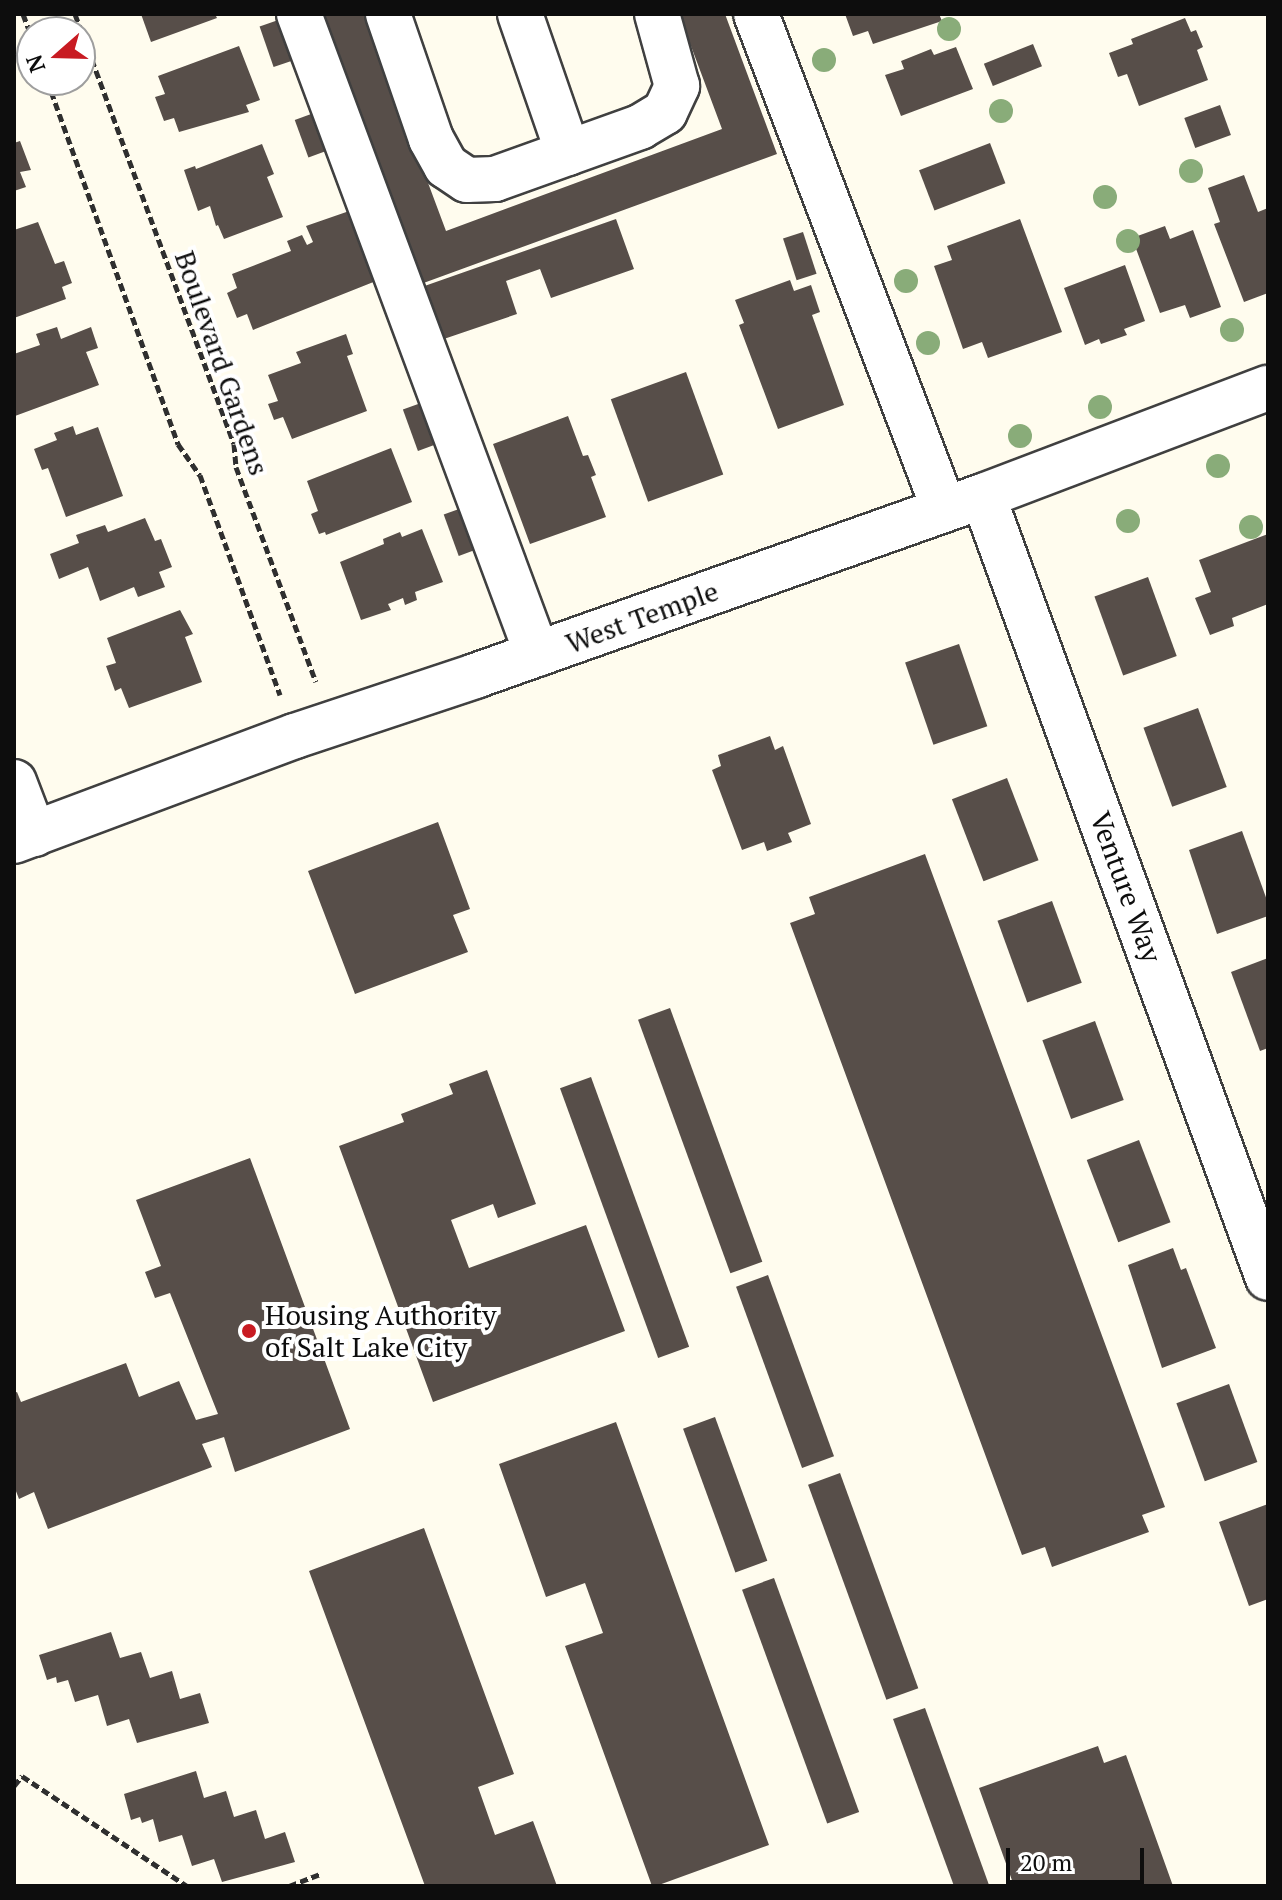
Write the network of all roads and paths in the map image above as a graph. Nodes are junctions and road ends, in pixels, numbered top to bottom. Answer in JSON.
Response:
{"nodes":[{"id":1,"x":75,"y":14,"type":"edge"},
{"id":2,"x":299,"y":14,"type":"edge"},
{"id":3,"x":388,"y":14,"type":"edge"},
{"id":4,"x":520,"y":14,"type":"edge"},
{"id":5,"x":657,"y":14,"type":"edge"},
{"id":6,"x":756,"y":14,"type":"edge"},
{"id":7,"x":53,"y":96,"type":"edge"},
{"id":8,"x":568,"y":153,"type":"junction"},
{"id":9,"x":1268,"y":388,"type":"edge"},
{"id":10,"x":964,"y":502,"type":"junction"},
{"id":11,"x":537,"y":654,"type":"junction"},
{"id":12,"x":314,"y":730,"type":"junction"},
{"id":13,"x":14,"y":782,"type":"edge"},
{"id":14,"x":24,"y":837,"type":"edge"},
{"id":15,"x":1268,"y":1278,"type":"edge"},
{"id":16,"x":14,"y":1786,"type":"edge"},
{"id":17,"x":320,"y":1874,"type":"dead end"},
{"id":18,"x":187,"y":1886,"type":"edge"},
{"id":19,"x":289,"y":1886,"type":"edge"}],
"edges":[{"from":1,"to":12,"type":"path","name":"Boulevard Gardens"},
{"from":2,"to":11,"type":"street"},
{"from":3,"to":8,"type":"street"},
{"from":4,"to":8,"type":"street"},
{"from":5,"to":8,"type":"street"},
{"from":6,"to":10,"type":"street","name":"Venture Way"},
{"from":7,"to":12,"type":"path","name":"Boulevard Gardens"},
{"from":9,"to":10,"type":"street","name":"West Temple"},
{"from":10,"to":11,"type":"street","name":"West Temple"},
{"from":10,"to":15,"type":"street","name":"Venture Way"},
{"from":11,"to":12,"type":"street","name":"West Temple"},
{"from":12,"to":14,"type":"street","name":"West Temple"},
{"from":13,"to":14,"type":"street"},
{"from":16,"to":18,"type":"path"},
{"from":17,"to":19,"type":"path"}]}
